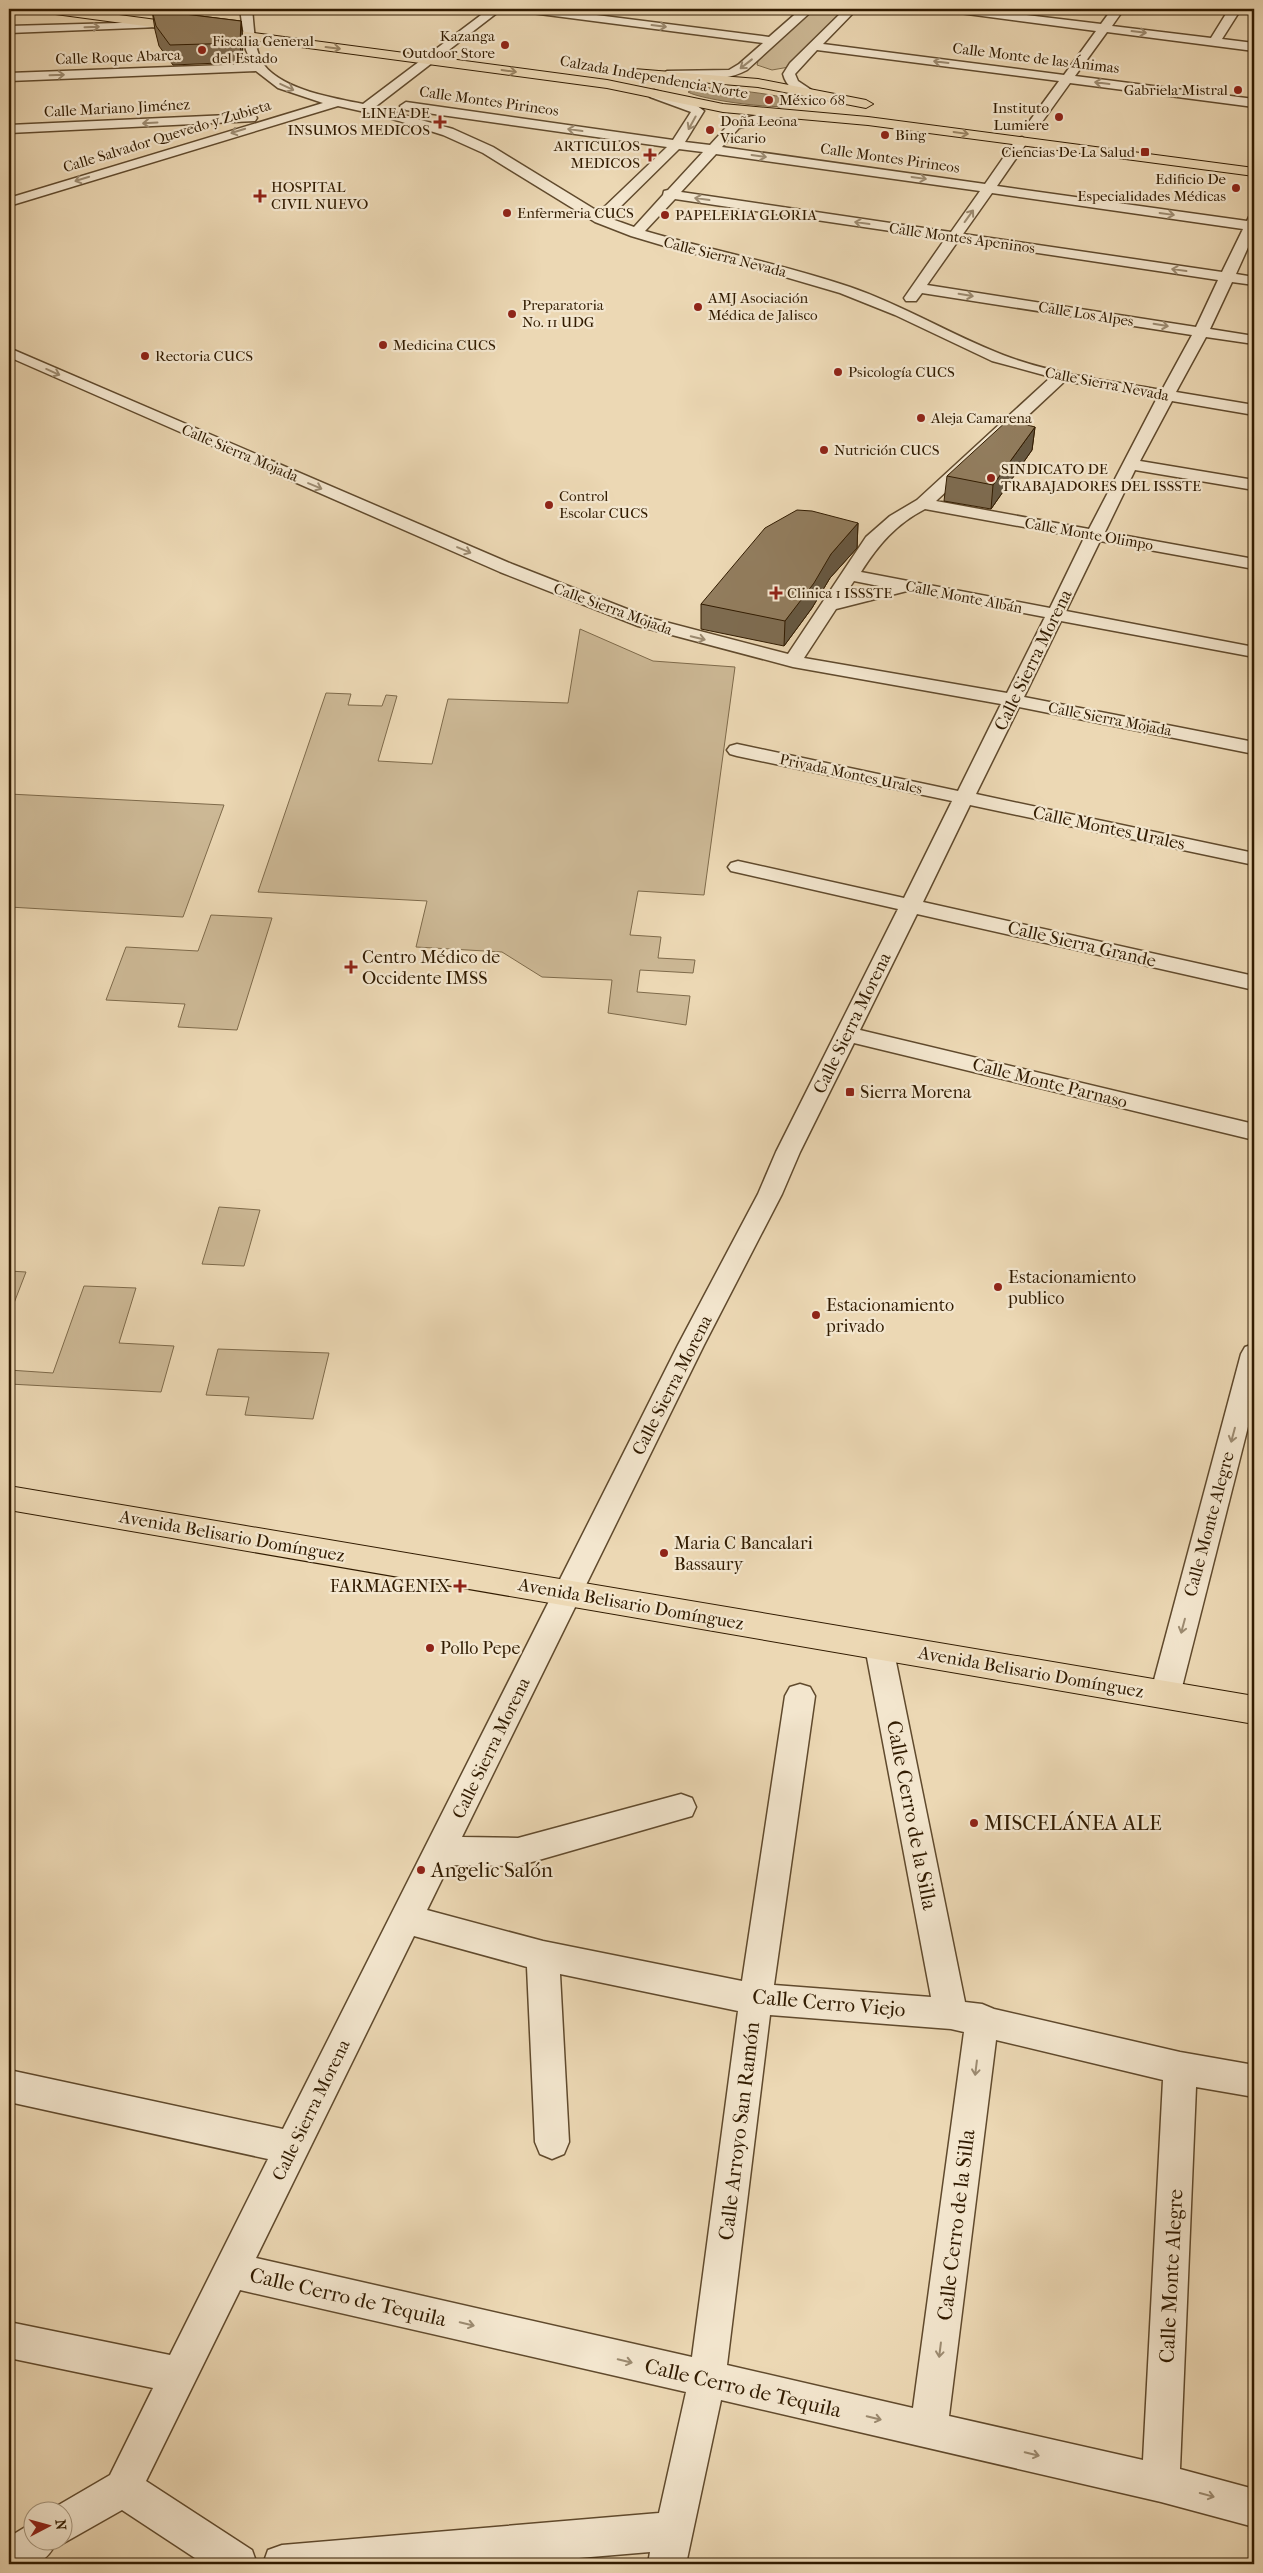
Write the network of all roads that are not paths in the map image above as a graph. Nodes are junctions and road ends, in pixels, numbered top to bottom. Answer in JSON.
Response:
{"nodes":[{"id":1,"x":48,"y":9,"type":"edge"},
{"id":2,"x":145,"y":9,"type":"edge"},
{"id":3,"x":246,"y":9,"type":"edge"},
{"id":4,"x":496,"y":9,"type":"edge"},
{"id":5,"x":524,"y":9,"type":"edge"},
{"id":6,"x":808,"y":9,"type":"edge"},
{"id":7,"x":851,"y":9,"type":"edge"},
{"id":8,"x":952,"y":9,"type":"edge"},
{"id":9,"x":1118,"y":9,"type":"edge"},
{"id":10,"x":1235,"y":9,"type":"edge"},
{"id":11,"x":259,"y":13,"type":"dead end"},
{"id":12,"x":247,"y":22,"type":"junction"},
{"id":13,"x":156,"y":25,"type":"junction"},
{"id":14,"x":1104,"y":28,"type":"junction"},
{"id":15,"x":9,"y":30,"type":"edge"},
{"id":16,"x":250,"y":37,"type":"junction"},
{"id":17,"x":376,"y":39,"type":"dead end"},
{"id":18,"x":772,"y":41,"type":"junction"},
{"id":19,"x":1214,"y":42,"type":"junction"},
{"id":20,"x":423,"y":45,"type":"dead end"},
{"id":21,"x":814,"y":46,"type":"junction"},
{"id":22,"x":442,"y":47,"type":"junction"},
{"id":23,"x":1254,"y":47,"type":"edge"},
{"id":24,"x":462,"y":50,"type":"dead end"},
{"id":25,"x":426,"y":60,"type":"junction"},
{"id":26,"x":259,"y":67,"type":"junction"},
{"id":27,"x":610,"y":71,"type":"dead end"},
{"id":28,"x":661,"y":76,"type":"junction"},
{"id":29,"x":9,"y":77,"type":"edge"},
{"id":30,"x":1068,"y":79,"type":"junction"},
{"id":31,"x":650,"y":91,"type":"junction"},
{"id":32,"x":810,"y":93,"type":"junction"},
{"id":33,"x":335,"y":103,"type":"junction"},
{"id":34,"x":1254,"y":103,"type":"edge"},
{"id":35,"x":369,"y":105,"type":"junction"},
{"id":36,"x":876,"y":106,"type":"dead end"},
{"id":37,"x":779,"y":113,"type":"junction"},
{"id":38,"x":286,"y":117,"type":"junction"},
{"id":39,"x":1028,"y":126,"type":"joint"},
{"id":40,"x":9,"y":129,"type":"edge"},
{"id":41,"x":1052,"y":129,"type":"dead end"},
{"id":42,"x":1022,"y":141,"type":"junction"},
{"id":43,"x":676,"y":144,"type":"junction"},
{"id":44,"x":712,"y":149,"type":"junction"},
{"id":45,"x":1254,"y":172,"type":"edge"},
{"id":46,"x":989,"y":188,"type":"junction"},
{"id":47,"x":50,"y":189,"type":"junction"},
{"id":48,"x":9,"y":191,"type":"edge"},
{"id":49,"x":669,"y":194,"type":"junction"},
{"id":50,"x":9,"y":202,"type":"edge"},
{"id":51,"x":600,"y":219,"type":"junction"},
{"id":52,"x":1253,"y":224,"type":"edge"},
{"id":53,"x":636,"y":233,"type":"junction"},
{"id":54,"x":955,"y":236,"type":"junction"},
{"id":55,"x":1227,"y":277,"type":"junction"},
{"id":56,"x":1254,"y":281,"type":"edge"},
{"id":57,"x":918,"y":288,"type":"junction"},
{"id":58,"x":900,"y":312,"type":"junction"},
{"id":59,"x":1201,"y":332,"type":"junction"},
{"id":60,"x":1254,"y":340,"type":"edge"},
{"id":61,"x":9,"y":352,"type":"edge"},
{"id":62,"x":1060,"y":377,"type":"junction"},
{"id":63,"x":1167,"y":396,"type":"junction"},
{"id":64,"x":1254,"y":410,"type":"edge"},
{"id":65,"x":1130,"y":464,"type":"junction"},
{"id":66,"x":1254,"y":485,"type":"edge"},
{"id":67,"x":923,"y":504,"type":"junction"},
{"id":68,"x":1095,"y":535,"type":"junction"},
{"id":69,"x":1254,"y":564,"type":"edge"},
{"id":70,"x":851,"y":575,"type":"junction"},
{"id":71,"x":907,"y":586,"type":"junction"},
{"id":72,"x":831,"y":605,"type":"junction"},
{"id":73,"x":1055,"y":615,"type":"junction"},
{"id":74,"x":1254,"y":652,"type":"edge"},
{"id":75,"x":793,"y":661,"type":"junction"},
{"id":76,"x":1013,"y":700,"type":"junction"},
{"id":77,"x":1254,"y":748,"type":"edge"},
{"id":78,"x":737,"y":750,"type":"dead end"},
{"id":79,"x":964,"y":798,"type":"junction"},
{"id":80,"x":1254,"y":859,"type":"edge"},
{"id":81,"x":738,"y":867,"type":"dead end"},
{"id":82,"x":910,"y":906,"type":"junction"},
{"id":83,"x":1254,"y":983,"type":"edge"},
{"id":84,"x":846,"y":1034,"type":"junction"},
{"id":85,"x":1254,"y":1132,"type":"edge"},
{"id":86,"x":1254,"y":1354,"type":"edge"},
{"id":87,"x":9,"y":1498,"type":"edge"},
{"id":88,"x":568,"y":1593,"type":"junction"},
{"id":89,"x":879,"y":1646,"type":"junction"},
{"id":90,"x":1164,"y":1695,"type":"junction"},
{"id":91,"x":800,"y":1696,"type":"dead end"},
{"id":92,"x":1254,"y":1710,"type":"edge"},
{"id":93,"x":681,"y":1807,"type":"dead end"},
{"id":94,"x":440,"y":1851,"type":"junction"},
{"id":95,"x":406,"y":1919,"type":"junction"},
{"id":96,"x":543,"y":1956,"type":"junction"},
{"id":97,"x":756,"y":1999,"type":"junction"},
{"id":98,"x":966,"y":2016,"type":"junction"},
{"id":99,"x":1180,"y":2068,"type":"junction"},
{"id":100,"x":1254,"y":2081,"type":"edge"},
{"id":101,"x":9,"y":2086,"type":"edge"},
{"id":102,"x":552,"y":2142,"type":"dead end"},
{"id":103,"x":292,"y":2148,"type":"junction"},
{"id":104,"x":232,"y":2270,"type":"junction"},
{"id":105,"x":9,"y":2340,"type":"edge"},
{"id":106,"x":180,"y":2375,"type":"junction"},
{"id":107,"x":707,"y":2380,"type":"junction"},
{"id":108,"x":929,"y":2430,"type":"junction"},
{"id":109,"x":1161,"y":2483,"type":"junction"},
{"id":110,"x":122,"y":2488,"type":"junction"},
{"id":111,"x":1254,"y":2508,"type":"edge"},
{"id":112,"x":72,"y":2520,"type":"edge"},
{"id":113,"x":671,"y":2548,"type":"edge"},
{"id":114,"x":23,"y":2550,"type":"edge"},
{"id":115,"x":9,"y":2559,"type":"edge"},
{"id":116,"x":238,"y":2564,"type":"edge"},
{"id":117,"x":282,"y":2564,"type":"edge"}],
"edges":[{"from":1,"to":13,"type":"main road","name":"Calzada Independencia Norte"},
{"from":2,"to":12,"type":"main road"},
{"from":3,"to":12,"type":"street"},
{"from":4,"to":22,"type":"street"},
{"from":5,"to":18,"type":"street","one_way":true},
{"from":6,"to":18,"type":"street"},
{"from":7,"to":21,"type":"street"},
{"from":8,"to":14,"type":"street"},
{"from":9,"to":14,"type":"street"},
{"from":10,"to":19,"type":"street"},
{"from":11,"to":12,"type":"street"},
{"from":12,"to":16,"type":"street"},
{"from":12,"to":17,"type":"main road"},
{"from":15,"to":13,"type":"street","one_way":true},
{"from":13,"to":16,"type":"main road","name":"Calzada Independencia Norte"},
{"from":14,"to":19,"type":"street","one_way":true},
{"from":14,"to":30,"type":"street"},
{"from":16,"to":25,"type":"main road","name":"Calzada Independencia Norte","one_way":true},
{"from":16,"to":26,"type":"street"},
{"from":18,"to":28,"type":"street","one_way":true},
{"from":19,"to":23,"type":"street"},
{"from":20,"to":22,"type":"main road"},
{"from":30,"to":21,"type":"street","name":"Calle Monte de las Ánimas","one_way":true},
{"from":21,"to":32,"type":"street"},
{"from":22,"to":24,"type":"main road"},
{"from":22,"to":25,"type":"street"},
{"from":25,"to":31,"type":"main road","name":"Calzada Independencia Norte","one_way":true},
{"from":25,"to":35,"type":"street"},
{"from":29,"to":26,"type":"street","name":"Calle Roque Abarca","one_way":true},
{"from":26,"to":33,"type":"street","name":"Calle Sierra Nevada","one_way":true},
{"from":27,"to":28,"type":"main road","name":"Calzada Independencia Norte"},
{"from":28,"to":32,"type":"main road","name":"Calzada Independencia Norte"},
{"from":34,"to":30,"type":"street","name":"Calle Monte de las Ánimas","one_way":true},
{"from":30,"to":39,"type":"street"},
{"from":31,"to":37,"type":"main road","name":"Calzada Independencia Norte"},
{"from":31,"to":43,"type":"street","one_way":true},
{"from":32,"to":36,"type":"main road","name":"Calzada Independencia Norte"},
{"from":33,"to":35,"type":"street","name":"Calle Sierra Nevada"},
{"from":33,"to":38,"type":"street","name":"Calle Salvador Quevedo y Zubieta"},
{"from":43,"to":35,"type":"street","name":"Calle Montes Pirineos","one_way":true},
{"from":35,"to":51,"type":"street","name":"Calle Sierra Nevada"},
{"from":37,"to":42,"type":"main road","name":"Calzada Independencia Norte","one_way":true},
{"from":37,"to":44,"type":"street"},
{"from":38,"to":40,"type":"street","name":"Calle Mariano Jiménez","one_way":true},
{"from":38,"to":47,"type":"street","name":"Calle Salvador Quevedo y Zubieta","one_way":true},
{"from":39,"to":41,"type":"main road"},
{"from":42,"to":45,"type":"main road","name":"Calzada Independencia Norte"},
{"from":42,"to":46,"type":"street"},
{"from":43,"to":44,"type":"street","name":"Calle Montes Pirineos"},
{"from":43,"to":51,"type":"street"},
{"from":44,"to":46,"type":"street","name":"Calle Montes Pirineos","one_way":true},
{"from":44,"to":49,"type":"street"},
{"from":46,"to":52,"type":"street","name":"Calle Montes Pirineos","one_way":true},
{"from":54,"to":46,"type":"street","one_way":true},
{"from":47,"to":48,"type":"street"},
{"from":47,"to":50,"type":"street","name":"Calle Salvador Quevedo y Zubieta"},
{"from":49,"to":53,"type":"street"},
{"from":54,"to":49,"type":"street","name":"Calle Montes Apeninos","one_way":true},
{"from":51,"to":53,"type":"street","name":"Calle Sierra Nevada"},
{"from":52,"to":55,"type":"street","name":"Calle Sierra Morena"},
{"from":53,"to":58,"type":"street","name":"Calle Sierra Nevada"},
{"from":55,"to":54,"type":"street","name":"Calle Montes Apeninos","one_way":true},
{"from":54,"to":57,"type":"street"},
{"from":55,"to":56,"type":"street","name":"Calle Montes Apeninos"},
{"from":55,"to":59,"type":"street","name":"Calle Sierra Morena"},
{"from":57,"to":58,"type":"street"},
{"from":57,"to":59,"type":"street","name":"Calle Los Alpes","one_way":true},
{"from":58,"to":62,"type":"street","name":"Calle Sierra Nevada"},
{"from":59,"to":60,"type":"street","name":"Calle Los Alpes"},
{"from":59,"to":63,"type":"street","name":"Calle Sierra Morena"},
{"from":61,"to":75,"type":"street","name":"Calle Sierra Mojada","one_way":true},
{"from":62,"to":63,"type":"street","name":"Calle Sierra Nevada"},
{"from":62,"to":67,"type":"street"},
{"from":63,"to":64,"type":"street","name":"Calle Sierra Nevada"},
{"from":63,"to":65,"type":"street","name":"Calle Sierra Morena"},
{"from":65,"to":66,"type":"street"},
{"from":65,"to":68,"type":"street","name":"Calle Sierra Morena"},
{"from":67,"to":68,"type":"street","name":"Calle Monte Olimpo"},
{"from":67,"to":70,"type":"street"},
{"from":68,"to":69,"type":"street","name":"Calle Monte Olimpo"},
{"from":68,"to":73,"type":"street","name":"Calle Sierra Morena"},
{"from":70,"to":71,"type":"street","name":"Calle Monte Albán"},
{"from":70,"to":72,"type":"street"},
{"from":71,"to":72,"type":"street"},
{"from":71,"to":73,"type":"street","name":"Calle Monte Albán"},
{"from":72,"to":75,"type":"street"},
{"from":73,"to":74,"type":"street","name":"Calle Monte Albán"},
{"from":73,"to":76,"type":"street","name":"Calle Sierra Morena"},
{"from":75,"to":76,"type":"street","name":"Calle Sierra Mojada"},
{"from":76,"to":77,"type":"street","name":"Calle Sierra Mojada"},
{"from":76,"to":79,"type":"street","name":"Calle Sierra Morena"},
{"from":78,"to":79,"type":"street","name":"Privada Montes Urales"},
{"from":79,"to":80,"type":"street","name":"Calle Montes Urales"},
{"from":79,"to":82,"type":"street","name":"Calle Sierra Morena"},
{"from":81,"to":82,"type":"street","name":"Calle Sierra Grande"},
{"from":82,"to":83,"type":"street","name":"Calle Sierra Grande"},
{"from":82,"to":84,"type":"street","name":"Calle Sierra Morena"},
{"from":84,"to":85,"type":"street","name":"Calle Monte Parnaso"},
{"from":84,"to":88,"type":"street","name":"Calle Sierra Morena"},
{"from":86,"to":90,"type":"street","name":"Calle Monte Alegre","one_way":true},
{"from":87,"to":88,"type":"main road","name":"Avenida Belisario Domínguez"},
{"from":88,"to":89,"type":"main road","name":"Avenida Belisario Domínguez"},
{"from":88,"to":94,"type":"street","name":"Calle Sierra Morena"},
{"from":89,"to":90,"type":"main road","name":"Avenida Belisario Domínguez"},
{"from":89,"to":98,"type":"street","name":"Calle Cerro de la Silla"},
{"from":90,"to":92,"type":"main road","name":"Avenida Belisario Domínguez"},
{"from":91,"to":97,"type":"street","name":"Calle Arroyo San Ramón"},
{"from":93,"to":94,"type":"street"},
{"from":94,"to":95,"type":"street","name":"Calle Sierra Morena"},
{"from":95,"to":96,"type":"street","name":"Calle Cerro Viejo"},
{"from":95,"to":103,"type":"street","name":"Calle Sierra Morena"},
{"from":96,"to":97,"type":"street","name":"Calle Cerro Viejo"},
{"from":96,"to":102,"type":"street"},
{"from":97,"to":98,"type":"street","name":"Calle Cerro Viejo"},
{"from":97,"to":107,"type":"street","name":"Calle Arroyo San Ramón"},
{"from":98,"to":99,"type":"street","name":"Calle Cerro Viejo"},
{"from":98,"to":108,"type":"street","name":"Calle Cerro de la Silla","one_way":true},
{"from":99,"to":100,"type":"street","name":"Calle Cerro Viejo"},
{"from":99,"to":109,"type":"street","name":"Calle Monte Alegre"},
{"from":101,"to":103,"type":"street"},
{"from":103,"to":104,"type":"street","name":"Calle Sierra Morena"},
{"from":104,"to":106,"type":"street","name":"Calle Sierra Morena"},
{"from":104,"to":107,"type":"street","name":"Calle Cerro de Tequila","one_way":true},
{"from":105,"to":106,"type":"street"},
{"from":106,"to":110,"type":"street","name":"Calle Sierra Morena"},
{"from":107,"to":108,"type":"street","name":"Calle Cerro de Tequila","one_way":true},
{"from":107,"to":113,"type":"street","name":"Calle Arroyo San Ramón"},
{"from":108,"to":109,"type":"street","name":"Calle Cerro de Tequila","one_way":true},
{"from":109,"to":111,"type":"street","name":"Calle Cerro de Tequila","one_way":true},
{"from":110,"to":112,"type":"street"},
{"from":110,"to":116,"type":"street"},
{"from":113,"to":117,"type":"street"},
{"from":114,"to":115,"type":"street"}]}
